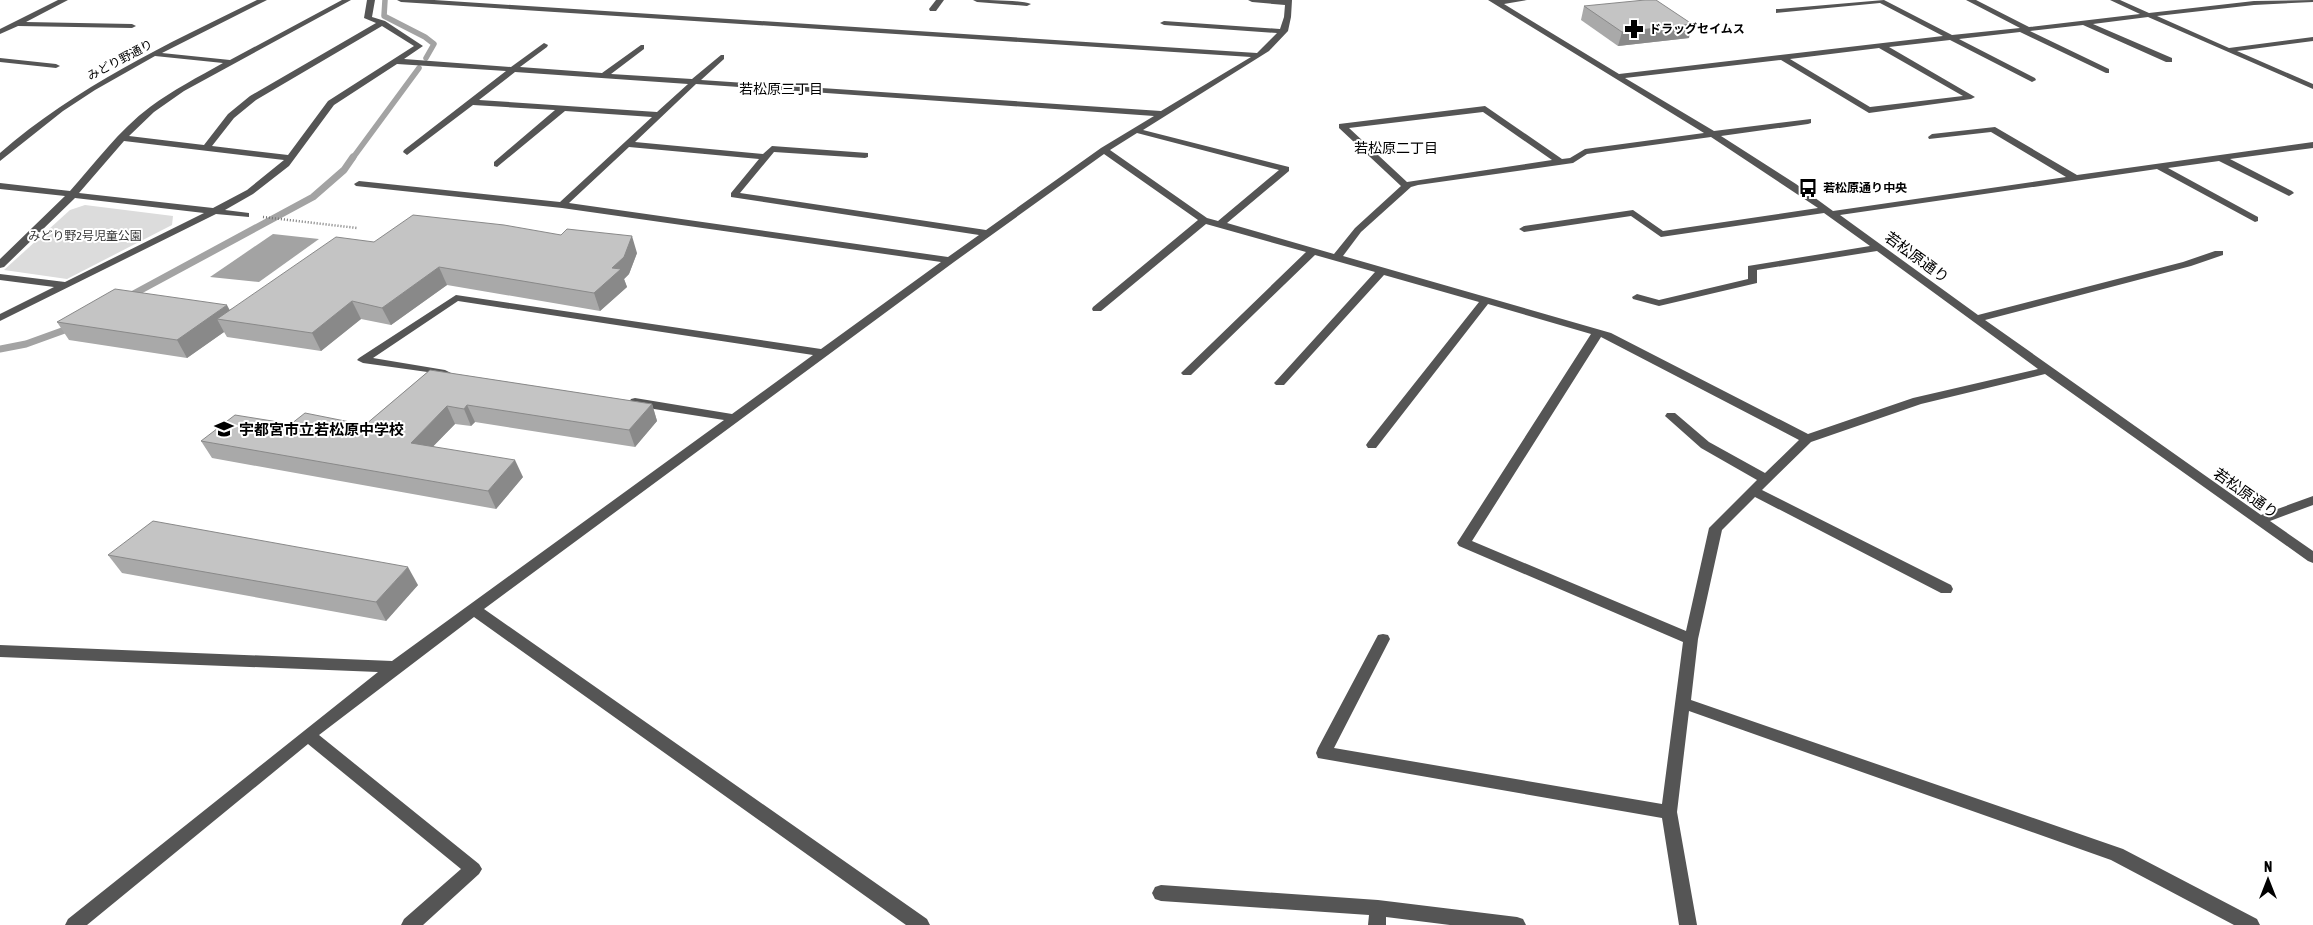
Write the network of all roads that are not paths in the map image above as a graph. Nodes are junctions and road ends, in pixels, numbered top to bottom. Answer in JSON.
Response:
{"nodes":[{"id":1,"x":64,"y":0,"type":"edge"},
{"id":2,"x":252,"y":0,"type":"edge"},
{"id":3,"x":262,"y":0,"type":"edge"},
{"id":4,"x":347,"y":0,"type":"edge"},
{"id":5,"x":371,"y":0,"type":"edge"},
{"id":6,"x":401,"y":0,"type":"edge"},
{"id":7,"x":940,"y":0,"type":"edge"},
{"id":8,"x":977,"y":0,"type":"edge"},
{"id":9,"x":1252,"y":0,"type":"edge"},
{"id":10,"x":1523,"y":0,"type":"edge"},
{"id":11,"x":1970,"y":0,"type":"edge"},
{"id":12,"x":2114,"y":0,"type":"edge"},
{"id":13,"x":2313,"y":0,"type":"edge"},
{"id":14,"x":1494,"y":1,"type":"edge"},
{"id":15,"x":1288,"y":2,"type":"edge"},
{"id":16,"x":1027,"y":4,"type":"dead end"},
{"id":17,"x":932,"y":9,"type":"dead end"},
{"id":18,"x":1779,"y":12,"type":"dead end"},
{"id":19,"x":2148,"y":15,"type":"junction"},
{"id":20,"x":382,"y":23,"type":"junction"},
{"id":21,"x":1164,"y":23,"type":"dead end"},
{"id":22,"x":2085,"y":23,"type":"junction"},
{"id":23,"x":20,"y":24,"type":"junction"},
{"id":24,"x":132,"y":26,"type":"dead end"},
{"id":25,"x":2025,"y":29,"type":"junction"},
{"id":26,"x":1284,"y":31,"type":"junction"},
{"id":27,"x":0,"y":32,"type":"edge"},
{"id":28,"x":1953,"y":38,"type":"junction"},
{"id":29,"x":2313,"y":39,"type":"edge"},
{"id":30,"x":544,"y":45,"type":"dead end"},
{"id":31,"x":641,"y":46,"type":"dead end"},
{"id":32,"x":1881,"y":46,"type":"junction"},
{"id":33,"x":2228,"y":50,"type":"junction"},
{"id":34,"x":154,"y":54,"type":"junction"},
{"id":35,"x":1259,"y":55,"type":"junction"},
{"id":36,"x":721,"y":57,"type":"dead end"},
{"id":37,"x":1782,"y":57,"type":"junction"},
{"id":38,"x":0,"y":60,"type":"edge"},
{"id":39,"x":2169,"y":60,"type":"dead end"},
{"id":40,"x":394,"y":61,"type":"junction"},
{"id":41,"x":230,"y":62,"type":"junction"},
{"id":42,"x":56,"y":66,"type":"dead end"},
{"id":43,"x":512,"y":70,"type":"junction"},
{"id":44,"x":2106,"y":70,"type":"dead end"},
{"id":45,"x":604,"y":76,"type":"junction"},
{"id":46,"x":1618,"y":76,"type":"junction"},
{"id":47,"x":2032,"y":80,"type":"dead end"},
{"id":48,"x":693,"y":83,"type":"junction"},
{"id":49,"x":2313,"y":87,"type":"edge"},
{"id":50,"x":471,"y":102,"type":"junction"},
{"id":51,"x":563,"y":108,"type":"junction"},
{"id":52,"x":1161,"y":114,"type":"junction"},
{"id":53,"x":658,"y":115,"type":"junction"},
{"id":54,"x":1808,"y":121,"type":"dead end"},
{"id":55,"x":1135,"y":130,"type":"junction"},
{"id":56,"x":1714,"y":136,"type":"junction"},
{"id":57,"x":1932,"y":137,"type":"dead end"},
{"id":58,"x":122,"y":138,"type":"junction"},
{"id":59,"x":626,"y":144,"type":"junction"},
{"id":60,"x":2313,"y":145,"type":"edge"},
{"id":61,"x":206,"y":148,"type":"junction"},
{"id":62,"x":1104,"y":150,"type":"junction"},
{"id":63,"x":407,"y":152,"type":"dead end"},
{"id":64,"x":865,"y":155,"type":"dead end"},
{"id":65,"x":765,"y":157,"type":"junction"},
{"id":66,"x":0,"y":158,"type":"edge"},
{"id":67,"x":291,"y":158,"type":"junction"},
{"id":68,"x":2220,"y":158,"type":"junction"},
{"id":69,"x":1560,"y":162,"type":"junction"},
{"id":70,"x":497,"y":164,"type":"dead end"},
{"id":71,"x":2159,"y":167,"type":"junction"},
{"id":72,"x":2077,"y":179,"type":"junction"},
{"id":73,"x":359,"y":184,"type":"dead end"},
{"id":74,"x":0,"y":186,"type":"edge"},
{"id":75,"x":1406,"y":186,"type":"junction"},
{"id":76,"x":2290,"y":193,"type":"dead end"},
{"id":77,"x":73,"y":194,"type":"junction"},
{"id":78,"x":562,"y":205,"type":"junction"},
{"id":79,"x":215,"y":211,"type":"junction"},
{"id":80,"x":1829,"y":212,"type":"junction"},
{"id":81,"x":246,"y":215,"type":"dead end"},
{"id":82,"x":2255,"y":219,"type":"dead end"},
{"id":83,"x":1204,"y":220,"type":"junction"},
{"id":84,"x":1220,"y":224,"type":"junction"},
{"id":85,"x":1524,"y":229,"type":"dead end"},
{"id":86,"x":988,"y":233,"type":"junction"},
{"id":87,"x":1878,"y":248,"type":"junction"},
{"id":88,"x":1314,"y":250,"type":"junction"},
{"id":89,"x":2219,"y":253,"type":"dead end"},
{"id":90,"x":1337,"y":256,"type":"junction"},
{"id":91,"x":950,"y":260,"type":"junction"},
{"id":92,"x":0,"y":265,"type":"edge"},
{"id":93,"x":1383,"y":270,"type":"junction"},
{"id":94,"x":0,"y":277,"type":"edge"},
{"id":95,"x":66,"y":285,"type":"junction"},
{"id":96,"x":1636,"y":297,"type":"dead end"},
{"id":97,"x":1486,"y":300,"type":"junction"},
{"id":98,"x":1097,"y":309,"type":"dead end"},
{"id":99,"x":0,"y":318,"type":"edge"},
{"id":100,"x":1977,"y":319,"type":"junction"},
{"id":101,"x":1598,"y":332,"type":"junction"},
{"id":102,"x":824,"y":353,"type":"junction"},
{"id":103,"x":2047,"y":370,"type":"junction"},
{"id":104,"x":1187,"y":373,"type":"dead end"},
{"id":105,"x":462,"y":375,"type":"edge"},
{"id":106,"x":1280,"y":383,"type":"dead end"},
{"id":107,"x":619,"y":400,"type":"edge"},
{"id":108,"x":1671,"y":416,"type":"dead end"},
{"id":109,"x":737,"y":418,"type":"junction"},
{"id":110,"x":1807,"y":438,"type":"junction"},
{"id":111,"x":1372,"y":445,"type":"dead end"},
{"id":112,"x":1765,"y":480,"type":"junction"},
{"id":113,"x":1753,"y":491,"type":"junction"},
{"id":114,"x":2313,"y":500,"type":"edge"},
{"id":115,"x":2259,"y":520,"type":"junction"},
{"id":116,"x":2313,"y":558,"type":"edge"},
{"id":117,"x":1946,"y":589,"type":"dead end"},
{"id":118,"x":475,"y":610,"type":"junction"},
{"id":119,"x":1383,"y":639,"type":"dead end"},
{"id":120,"x":1690,"y":639,"type":"junction"},
{"id":121,"x":0,"y":651,"type":"edge"},
{"id":122,"x":395,"y":668,"type":"junction"},
{"id":123,"x":1683,"y":703,"type":"junction"},
{"id":124,"x":308,"y":734,"type":"junction"},
{"id":125,"x":1668,"y":812,"type":"junction"},
{"id":126,"x":1161,"y":893,"type":"dead end"},
{"id":127,"x":1378,"y":917,"type":"edge"},
{"id":128,"x":74,"y":925,"type":"edge"},
{"id":129,"x":410,"y":925,"type":"edge"},
{"id":130,"x":921,"y":925,"type":"edge"},
{"id":131,"x":1517,"y":925,"type":"edge"},
{"id":132,"x":1688,"y":925,"type":"edge"},
{"id":133,"x":2251,"y":925,"type":"edge"}],
"edges":[{"from":1,"to":23,"type":"street"},
{"from":2,"to":3,"type":"street"},
{"from":3,"to":34,"type":"street","name":"みどり野通り"},
{"from":4,"to":41,"type":"street"},
{"from":5,"to":20,"type":"street"},
{"from":6,"to":35,"type":"street"},
{"from":7,"to":17,"type":"street"},
{"from":8,"to":16,"type":"street"},
{"from":9,"to":15,"type":"street"},
{"from":10,"to":14,"type":"street"},
{"from":11,"to":25,"type":"street"},
{"from":12,"to":19,"type":"street"},
{"from":13,"to":19,"type":"street"},
{"from":14,"to":46,"type":"street","name":"若松原通り"},
{"from":15,"to":26,"type":"street"},
{"from":18,"to":28,"type":"street"},
{"from":19,"to":22,"type":"street"},
{"from":19,"to":33,"type":"street"},
{"from":20,"to":40,"type":"street"},
{"from":20,"to":61,"type":"street"},
{"from":21,"to":26,"type":"street"},
{"from":22,"to":25,"type":"street"},
{"from":22,"to":39,"type":"street"},
{"from":23,"to":24,"type":"street"},
{"from":23,"to":27,"type":"street"},
{"from":25,"to":28,"type":"street"},
{"from":25,"to":44,"type":"street"},
{"from":26,"to":35,"type":"street"},
{"from":28,"to":32,"type":"street"},
{"from":28,"to":47,"type":"street"},
{"from":29,"to":33,"type":"street"},
{"from":30,"to":43,"type":"street"},
{"from":31,"to":45,"type":"street"},
{"from":32,"to":37,"type":"street"},
{"from":32,"to":37,"type":"street"},
{"from":33,"to":49,"type":"street"},
{"from":34,"to":41,"type":"street"},
{"from":34,"to":66,"type":"street","name":"みどり野通り"},
{"from":35,"to":52,"type":"street"},
{"from":36,"to":48,"type":"street"},
{"from":37,"to":46,"type":"street"},
{"from":38,"to":42,"type":"street"},
{"from":40,"to":43,"type":"street"},
{"from":40,"to":67,"type":"street"},
{"from":41,"to":58,"type":"street"},
{"from":43,"to":45,"type":"street"},
{"from":43,"to":50,"type":"street"},
{"from":45,"to":48,"type":"street"},
{"from":46,"to":56,"type":"street","name":"若松原通り"},
{"from":48,"to":52,"type":"street"},
{"from":48,"to":53,"type":"street"},
{"from":50,"to":51,"type":"street"},
{"from":50,"to":63,"type":"street"},
{"from":51,"to":53,"type":"street"},
{"from":51,"to":70,"type":"street"},
{"from":52,"to":55,"type":"street"},
{"from":53,"to":59,"type":"street"},
{"from":54,"to":56,"type":"street"},
{"from":55,"to":62,"type":"street"},
{"from":55,"to":84,"type":"street"},
{"from":56,"to":69,"type":"street"},
{"from":56,"to":80,"type":"street","name":"若松原通り"},
{"from":57,"to":72,"type":"street"},
{"from":58,"to":61,"type":"street"},
{"from":58,"to":77,"type":"street"},
{"from":59,"to":65,"type":"street"},
{"from":59,"to":78,"type":"street"},
{"from":60,"to":68,"type":"street"},
{"from":61,"to":67,"type":"street"},
{"from":62,"to":83,"type":"street"},
{"from":62,"to":86,"type":"street"},
{"from":64,"to":65,"type":"street"},
{"from":65,"to":86,"type":"street"},
{"from":67,"to":79,"type":"street"},
{"from":68,"to":71,"type":"street"},
{"from":68,"to":76,"type":"street"},
{"from":69,"to":75,"type":"street"},
{"from":69,"to":75,"type":"street"},
{"from":71,"to":72,"type":"street"},
{"from":71,"to":82,"type":"street"},
{"from":72,"to":80,"type":"street"},
{"from":73,"to":78,"type":"street"},
{"from":74,"to":77,"type":"street"},
{"from":75,"to":90,"type":"street"},
{"from":77,"to":79,"type":"street"},
{"from":77,"to":92,"type":"street"},
{"from":78,"to":91,"type":"street"},
{"from":79,"to":81,"type":"street"},
{"from":79,"to":95,"type":"street"},
{"from":80,"to":85,"type":"street"},
{"from":80,"to":87,"type":"street","name":"若松原通り"},
{"from":83,"to":84,"type":"street"},
{"from":83,"to":98,"type":"street"},
{"from":84,"to":88,"type":"street"},
{"from":86,"to":91,"type":"street"},
{"from":87,"to":96,"type":"street"},
{"from":87,"to":100,"type":"street","name":"若松原通り"},
{"from":88,"to":90,"type":"street"},
{"from":88,"to":104,"type":"street"},
{"from":89,"to":100,"type":"street"},
{"from":90,"to":93,"type":"street"},
{"from":91,"to":102,"type":"street"},
{"from":93,"to":97,"type":"street"},
{"from":93,"to":106,"type":"street"},
{"from":94,"to":95,"type":"street"},
{"from":95,"to":99,"type":"street"},
{"from":97,"to":101,"type":"street"},
{"from":97,"to":111,"type":"street"},
{"from":100,"to":103,"type":"street","name":"若松原通り"},
{"from":101,"to":110,"type":"street"},
{"from":101,"to":120,"type":"street"},
{"from":102,"to":105,"type":"street"},
{"from":102,"to":109,"type":"street"},
{"from":103,"to":110,"type":"street"},
{"from":103,"to":115,"type":"street","name":"若松原通り"},
{"from":107,"to":109,"type":"street"},
{"from":108,"to":112,"type":"street"},
{"from":109,"to":118,"type":"street"},
{"from":110,"to":112,"type":"street"},
{"from":112,"to":113,"type":"street"},
{"from":113,"to":117,"type":"street"},
{"from":113,"to":120,"type":"street"},
{"from":114,"to":115,"type":"street"},
{"from":115,"to":116,"type":"street","name":"若松原通り"},
{"from":118,"to":122,"type":"street"},
{"from":118,"to":130,"type":"street"},
{"from":119,"to":125,"type":"street"},
{"from":120,"to":123,"type":"street"},
{"from":121,"to":122,"type":"street"},
{"from":122,"to":124,"type":"street"},
{"from":123,"to":125,"type":"street"},
{"from":123,"to":133,"type":"street"},
{"from":124,"to":128,"type":"street"},
{"from":124,"to":129,"type":"street"},
{"from":125,"to":132,"type":"street"},
{"from":126,"to":127,"type":"street"},
{"from":127,"to":131,"type":"street"}]}
